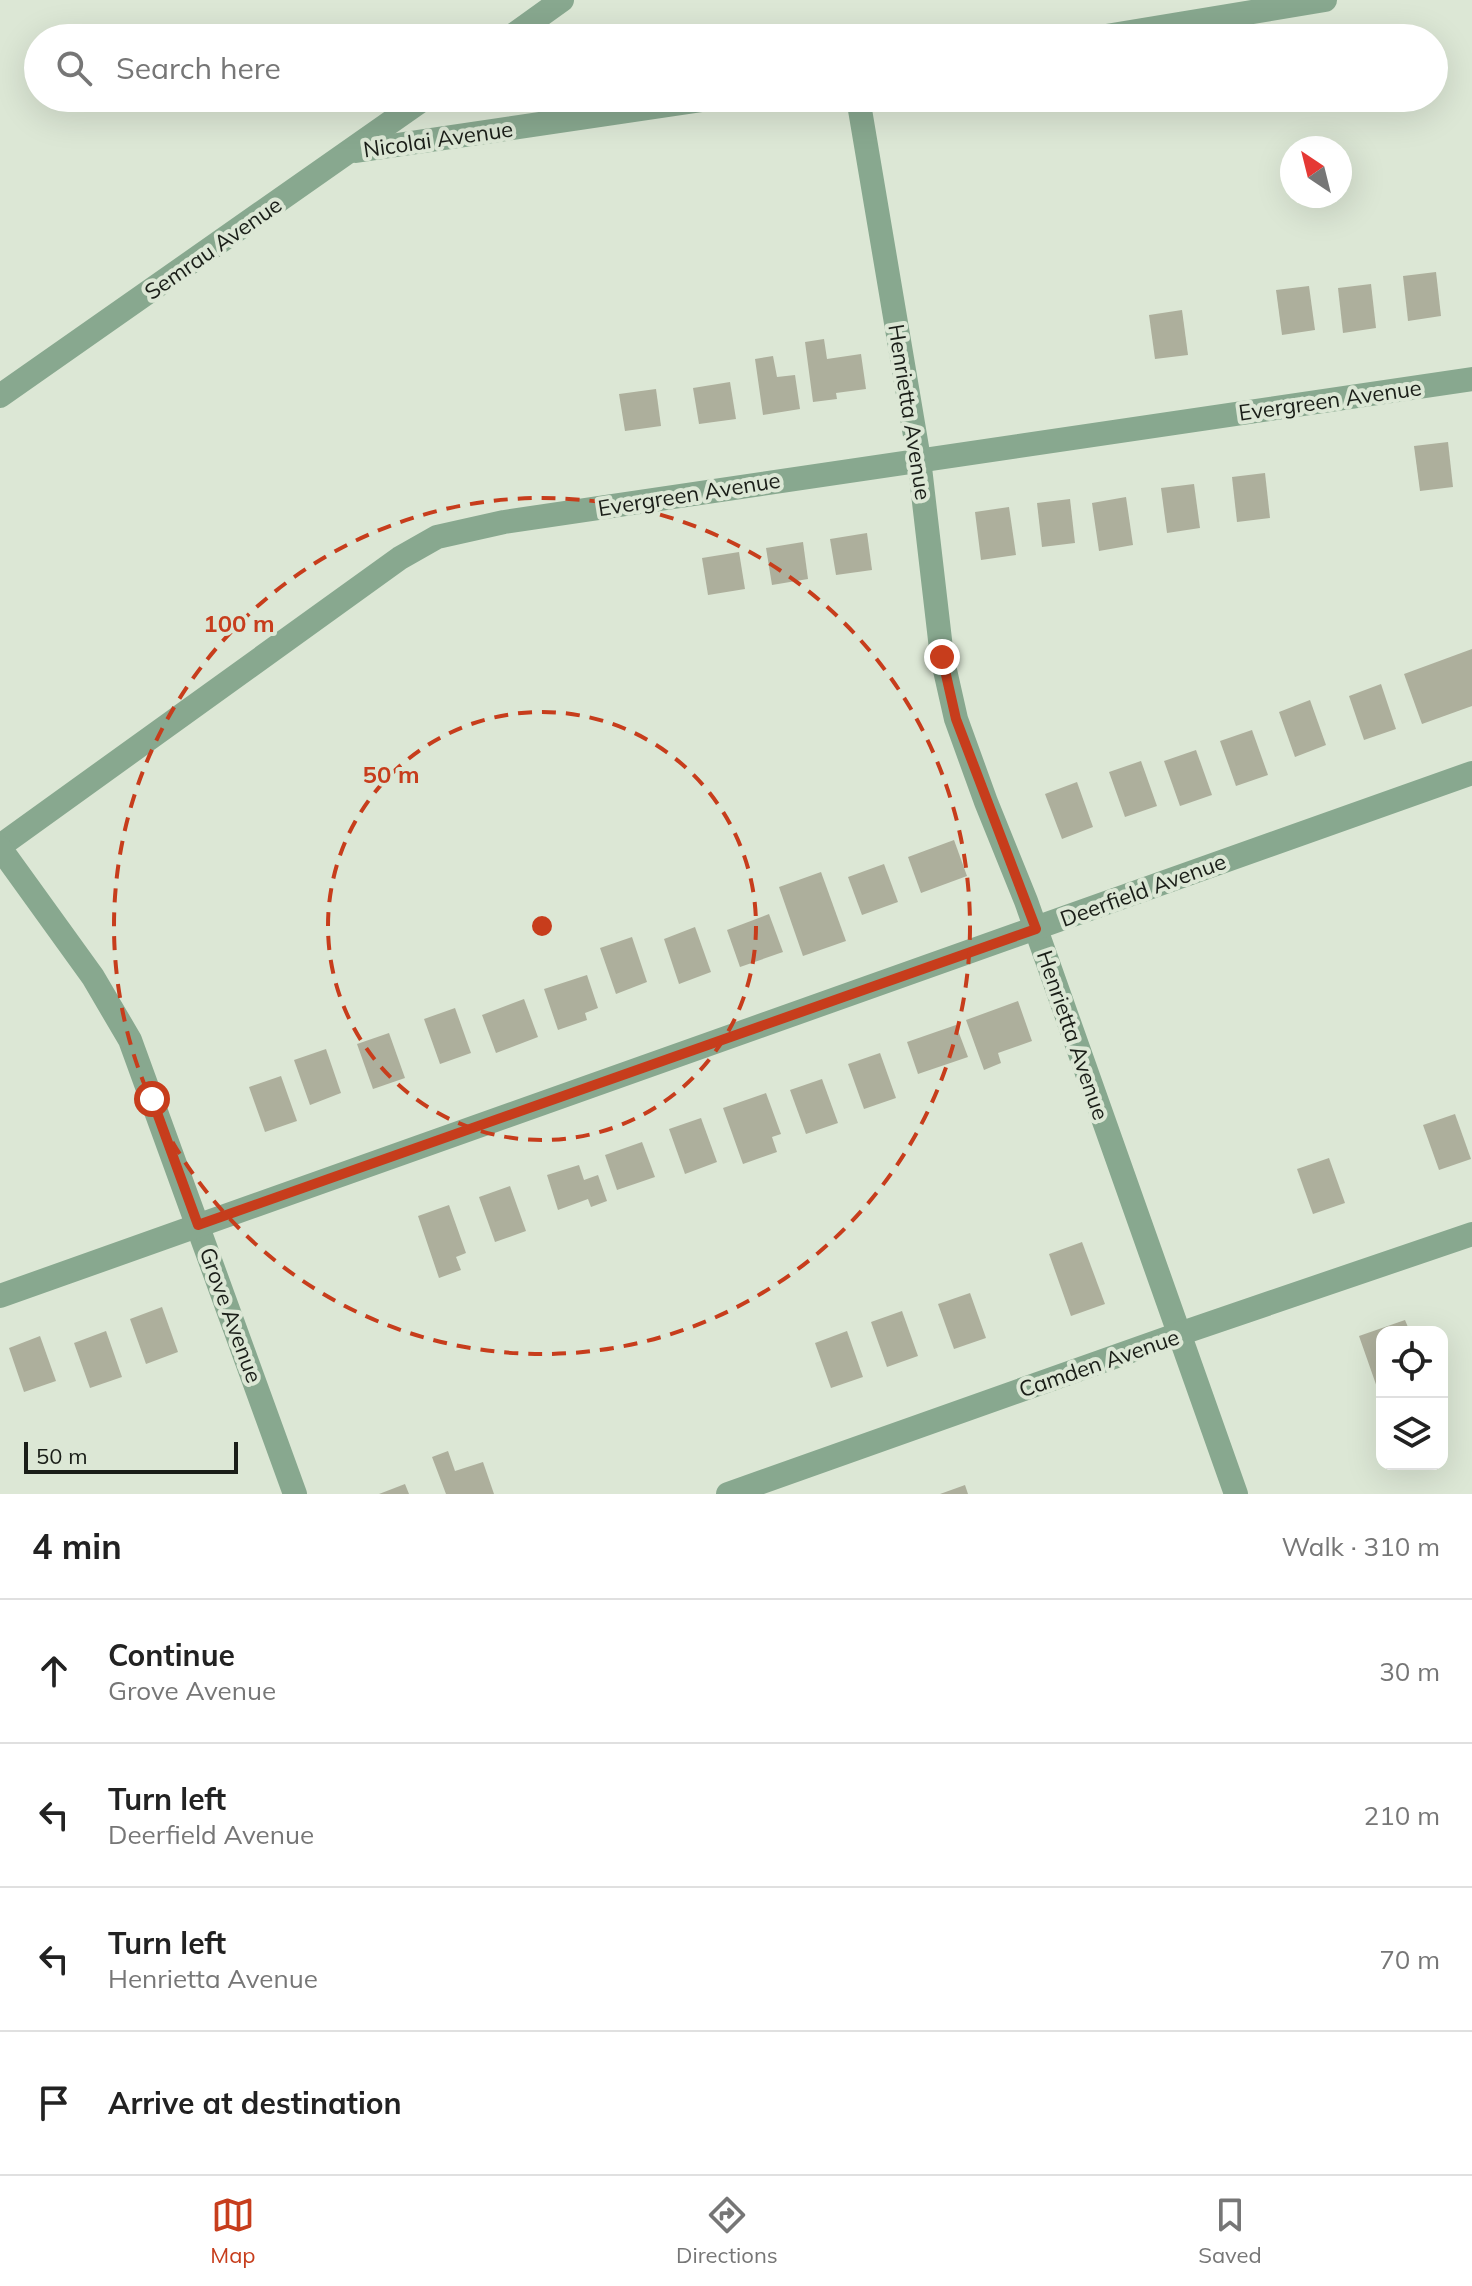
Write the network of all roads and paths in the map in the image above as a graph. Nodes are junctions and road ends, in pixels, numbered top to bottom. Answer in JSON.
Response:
{"nodes":[{"id":1,"x":562,"y":0,"type":"edge"},
{"id":2,"x":1325,"y":0,"type":"edge"},
{"id":3,"x":529,"y":24,"type":"edge"},
{"id":4,"x":1179,"y":24,"type":"edge"},
{"id":5,"x":406,"y":112,"type":"edge"},
{"id":6,"x":621,"y":112,"type":"edge"},
{"id":7,"x":860,"y":112,"type":"edge"},
{"id":8,"x":350,"y":152,"type":"junction"},
{"id":9,"x":1472,"y":379,"type":"edge"},
{"id":10,"x":0,"y":396,"type":"edge"},
{"id":11,"x":919,"y":459,"type":"junction"},
{"id":12,"x":1472,"y":773,"type":"edge"},
{"id":13,"x":0,"y":847,"type":"edge"},
{"id":14,"x":1036,"y":929,"type":"junction"},
{"id":15,"x":198,"y":1225,"type":"junction"},
{"id":16,"x":1472,"y":1234,"type":"edge"},
{"id":17,"x":0,"y":1296,"type":"edge"},
{"id":18,"x":1179,"y":1334,"type":"junction"},
{"id":19,"x":295,"y":1494,"type":"edge"},
{"id":20,"x":728,"y":1494,"type":"edge"},
{"id":21,"x":1236,"y":1494,"type":"edge"}],
"edges":[{"from":1,"to":3,"type":"street"},
{"from":2,"to":4,"type":"street"},
{"from":5,"to":8,"type":"street","name":"Semrau Avenue"},
{"from":6,"to":8,"type":"street","name":"Nicolai Avenue"},
{"from":7,"to":11,"type":"street","name":"Henrietta Avenue"},
{"from":8,"to":10,"type":"street","name":"Semrau Avenue"},
{"from":9,"to":11,"type":"street","name":"Evergreen Avenue"},
{"from":11,"to":13,"type":"street","name":"Evergreen Avenue"},
{"from":11,"to":14,"type":"street","name":"Henrietta Avenue"},
{"from":12,"to":14,"type":"street","name":"Deerfield Avenue"},
{"from":13,"to":15,"type":"street","name":"Grove Avenue"},
{"from":14,"to":15,"type":"street","name":"Deerfield Avenue"},
{"from":14,"to":18,"type":"street","name":"Henrietta Avenue"},
{"from":15,"to":17,"type":"street","name":"Deerfield Avenue"},
{"from":15,"to":19,"type":"street","name":"Grove Avenue"},
{"from":16,"to":18,"type":"street","name":"Camden Avenue"},
{"from":18,"to":20,"type":"street","name":"Camden Avenue"},
{"from":18,"to":21,"type":"street","name":"Henrietta Avenue"}]}
